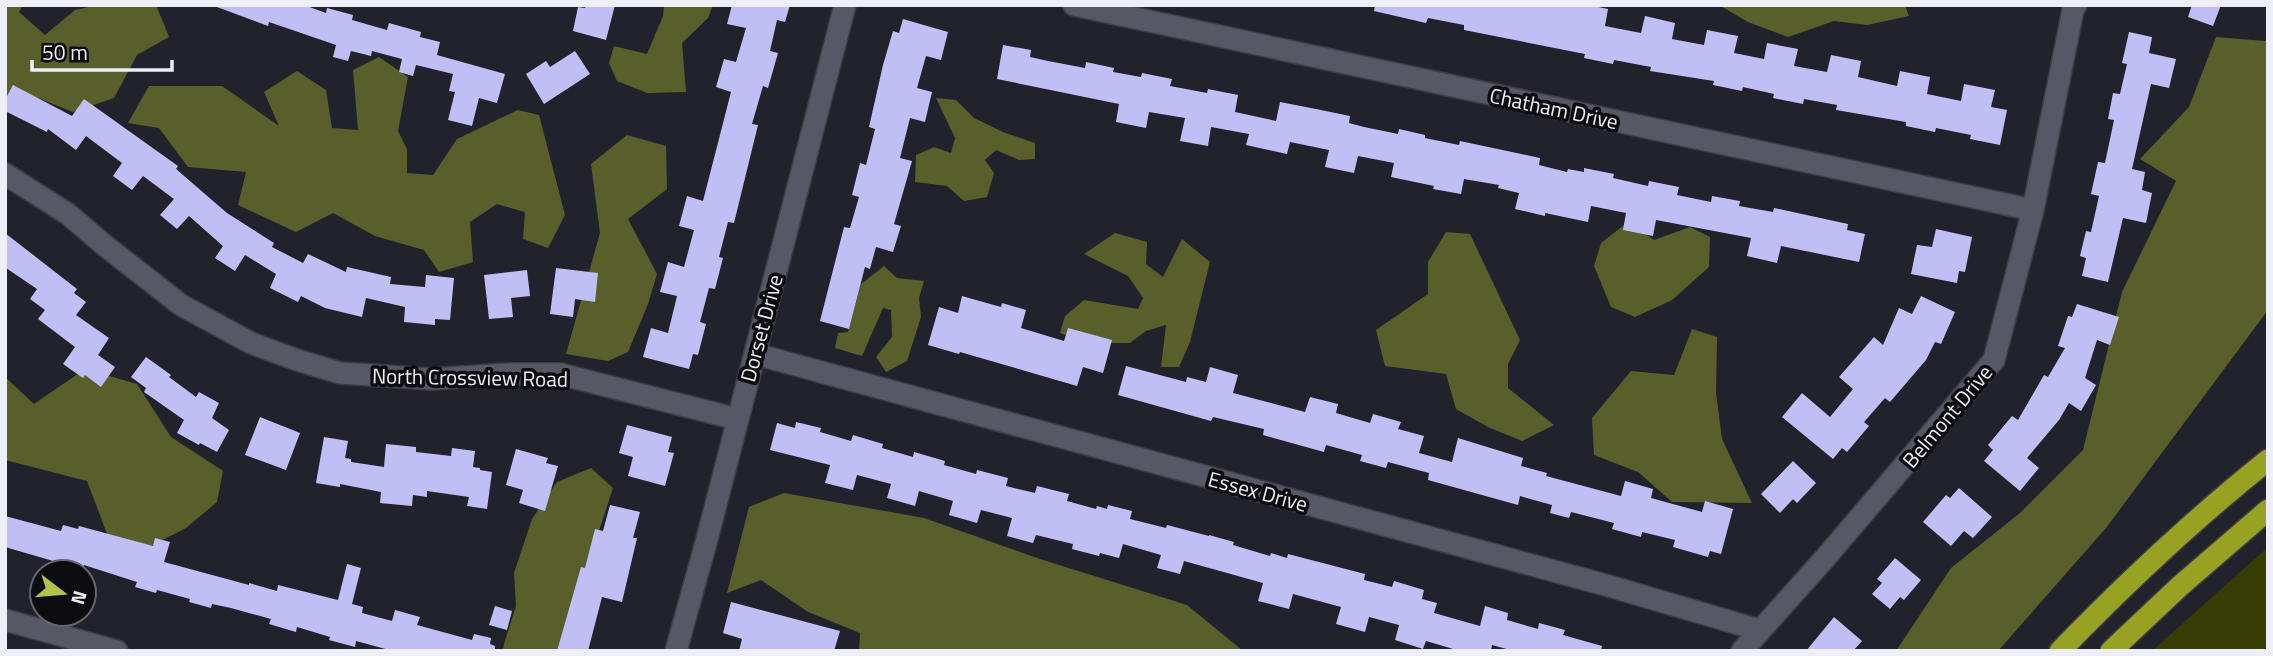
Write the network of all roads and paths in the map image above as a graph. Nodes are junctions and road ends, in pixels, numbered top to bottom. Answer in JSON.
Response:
{"nodes":[{"id":1,"x":845,"y":5,"type":"edge"},
{"id":2,"x":1074,"y":5,"type":"edge"},
{"id":3,"x":2076,"y":5,"type":"edge"},
{"id":4,"x":5,"y":174,"type":"edge"},
{"id":5,"x":2033,"y":210,"type":"junction"},
{"id":6,"x":755,"y":354,"type":"junction"},
{"id":7,"x":737,"y":419,"type":"junction"},
{"id":8,"x":2268,"y":460,"type":"edge"},
{"id":9,"x":2268,"y":510,"type":"edge"},
{"id":10,"x":5,"y":620,"type":"edge"},
{"id":11,"x":1759,"y":630,"type":"junction"},
{"id":12,"x":117,"y":651,"type":"edge"},
{"id":13,"x":676,"y":651,"type":"edge"},
{"id":14,"x":1742,"y":651,"type":"edge"},
{"id":15,"x":2060,"y":651,"type":"edge"},
{"id":16,"x":2111,"y":651,"type":"edge"}],
"edges":[{"from":1,"to":6,"type":"street","name":"Dorset Drive"},
{"from":2,"to":5,"type":"street","name":"Chatham Drive"},
{"from":3,"to":5,"type":"street","name":"Belmont Drive"},
{"from":4,"to":7,"type":"street","name":"North Crossview Road"},
{"from":5,"to":11,"type":"street","name":"Belmont Drive"},
{"from":6,"to":7,"type":"street","name":"Dorset Drive"},
{"from":6,"to":11,"type":"street","name":"Essex Drive"},
{"from":7,"to":13,"type":"street","name":"Dorset Drive"},
{"from":8,"to":15,"type":"highway"},
{"from":9,"to":16,"type":"highway"},
{"from":10,"to":12,"type":"street"},
{"from":11,"to":14,"type":"street","name":"Belmont Drive"}]}
